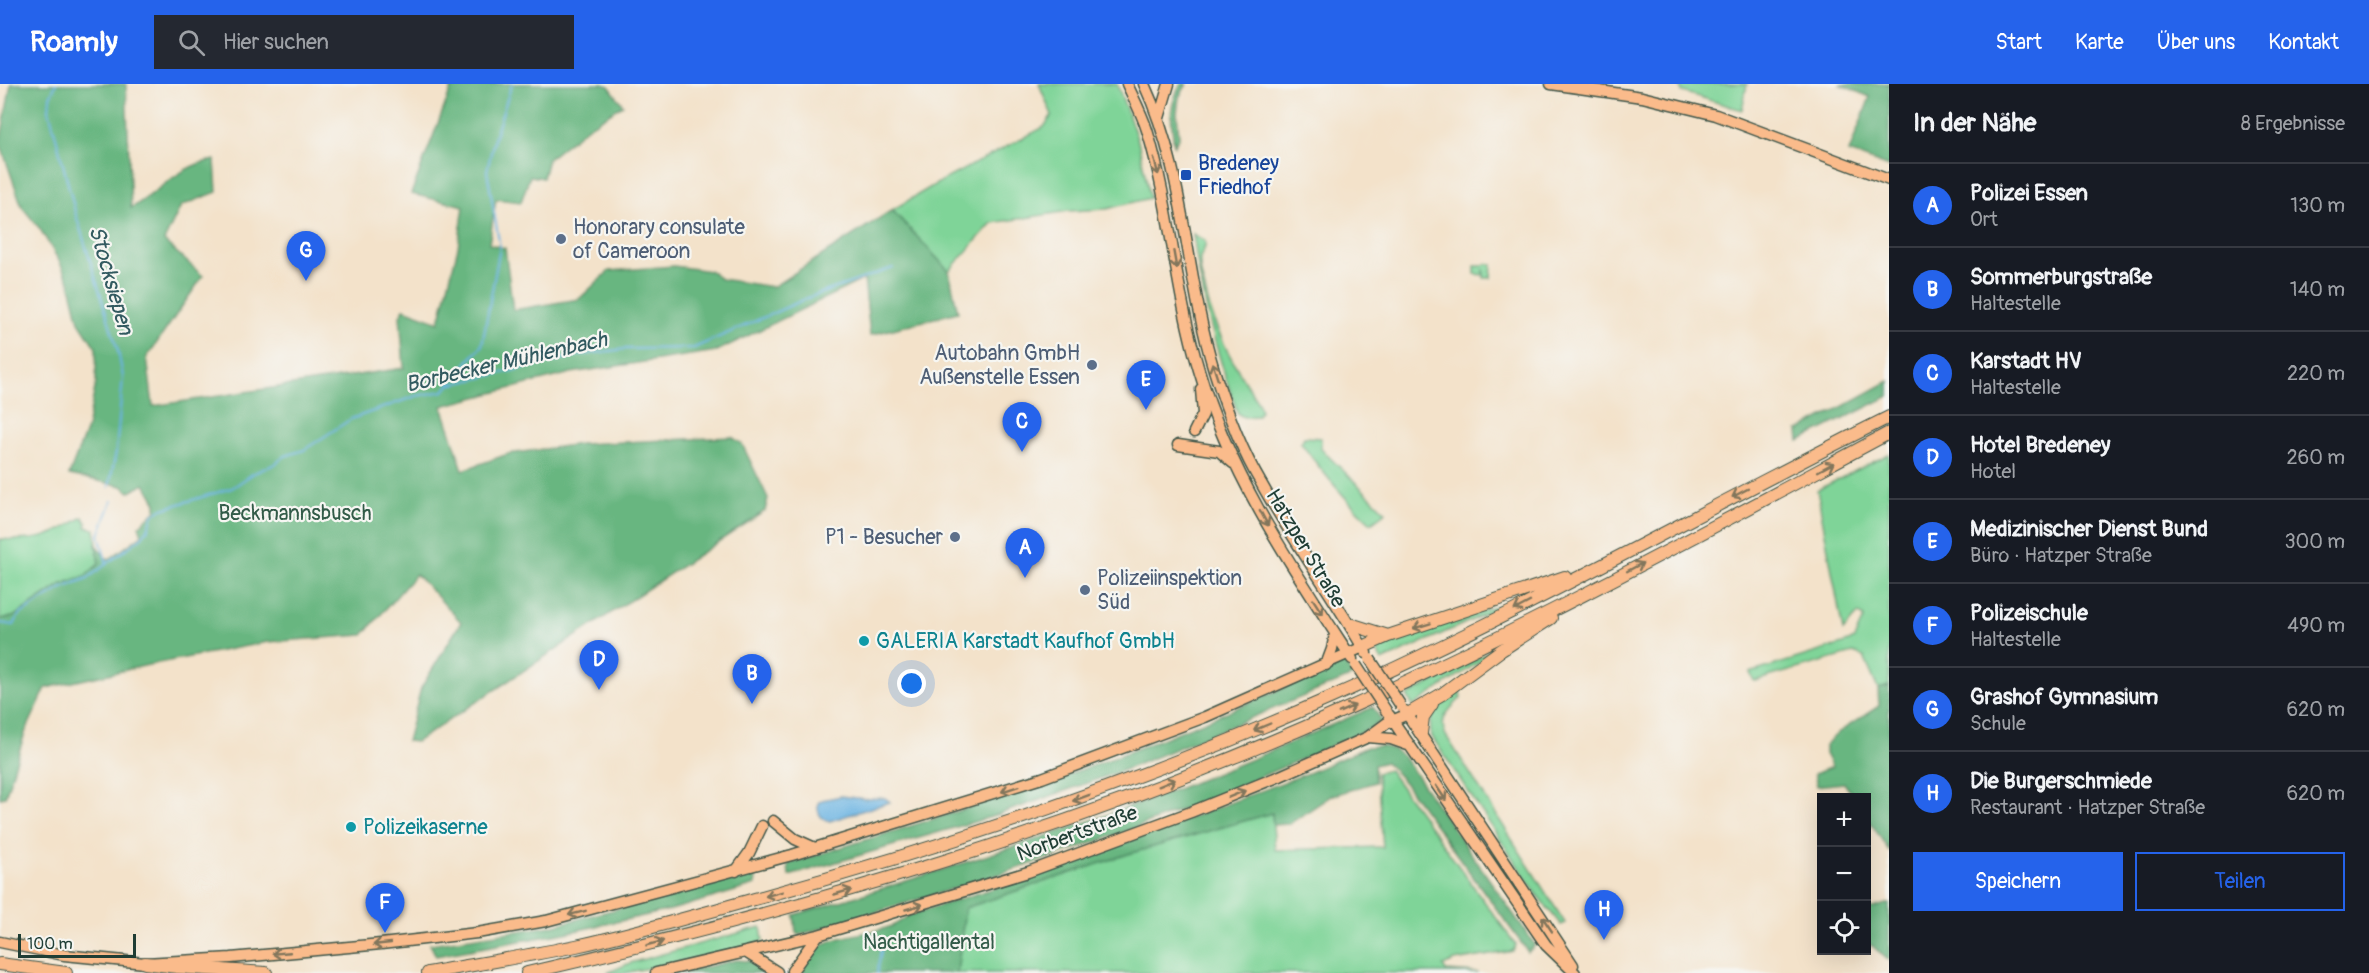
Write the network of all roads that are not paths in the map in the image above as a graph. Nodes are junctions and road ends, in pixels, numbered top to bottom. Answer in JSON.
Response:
{"nodes":[{"id":1,"x":1127,"y":84,"type":"edge"},
{"id":2,"x":1144,"y":84,"type":"edge"},
{"id":3,"x":1169,"y":84,"type":"edge"},
{"id":4,"x":1551,"y":84,"type":"edge"},
{"id":5,"x":1159,"y":118,"type":"junction"},
{"id":6,"x":1889,"y":180,"type":"edge"},
{"id":7,"x":1199,"y":371,"type":"junction"},
{"id":8,"x":1889,"y":417,"type":"edge"},
{"id":9,"x":1194,"y":432,"type":"dead end"},
{"id":10,"x":1889,"y":433,"type":"edge"},
{"id":11,"x":1178,"y":445,"type":"dead end"},
{"id":12,"x":1237,"y":466,"type":"junction"},
{"id":13,"x":1612,"y":560,"type":"junction"},
{"id":14,"x":1583,"y":594,"type":"junction"},
{"id":15,"x":1350,"y":624,"type":"junction"},
{"id":16,"x":1335,"y":633,"type":"junction"},
{"id":17,"x":1388,"y":636,"type":"junction"},
{"id":18,"x":1366,"y":653,"type":"junction"},
{"id":19,"x":1349,"y":654,"type":"junction"},
{"id":20,"x":1326,"y":665,"type":"junction"},
{"id":21,"x":1442,"y":694,"type":"junction"},
{"id":22,"x":1404,"y":710,"type":"junction"},
{"id":23,"x":1390,"y":717,"type":"junction"},
{"id":24,"x":1421,"y":733,"type":"junction"},
{"id":25,"x":1368,"y":737,"type":"junction"},
{"id":26,"x":1408,"y":745,"type":"junction"},
{"id":27,"x":773,"y":821,"type":"dead end"},
{"id":28,"x":762,"y":826,"type":"dead end"},
{"id":29,"x":815,"y":848,"type":"junction"},
{"id":30,"x":735,"y":871,"type":"junction"},
{"id":31,"x":818,"y":935,"type":"junction"},
{"id":32,"x":0,"y":942,"type":"edge"},
{"id":33,"x":747,"y":953,"type":"junction"},
{"id":34,"x":145,"y":963,"type":"junction"},
{"id":35,"x":0,"y":964,"type":"edge"},
{"id":36,"x":792,"y":971,"type":"dead end"},
{"id":37,"x":777,"y":972,"type":"edge"},
{"id":38,"x":66,"y":973,"type":"edge"},
{"id":39,"x":266,"y":973,"type":"edge"},
{"id":40,"x":428,"y":973,"type":"edge"},
{"id":41,"x":527,"y":973,"type":"edge"},
{"id":42,"x":656,"y":973,"type":"edge"},
{"id":43,"x":1577,"y":973,"type":"edge"}],
"edges":[{"from":1,"to":7,"type":"main road","name":"Hatzper Straße","one_way":true},
{"from":2,"to":5,"type":"main road","name":"Hatzper Straße"},
{"from":3,"to":5,"type":"main road"},
{"from":4,"to":6,"type":"main road"},
{"from":15,"to":5,"type":"main road","name":"Hatzper Straße","one_way":true},
{"from":7,"to":9,"type":"main road"},
{"from":7,"to":12,"type":"main road","name":"Hatzper Straße"},
{"from":8,"to":13,"type":"highway","one_way":true},
{"from":14,"to":10,"type":"highway","one_way":true},
{"from":11,"to":12,"type":"main road"},
{"from":12,"to":16,"type":"main road","name":"Hatzper Straße","one_way":true},
{"from":13,"to":17,"type":"highway","one_way":true},
{"from":13,"to":40,"type":"highway","one_way":true},
{"from":14,"to":21,"type":"highway"},
{"from":41,"to":14,"type":"highway","one_way":true},
{"from":15,"to":17,"type":"highway"},
{"from":15,"to":18,"type":"main road","name":"Hatzper Straße"},
{"from":16,"to":19,"type":"main road","name":"Hatzper Straße"},
{"from":16,"to":20,"type":"main road"},
{"from":17,"to":18,"type":"highway"},
{"from":18,"to":19,"type":"main road"},
{"from":18,"to":22,"type":"main road","name":"Hatzper Straße","bridge":true},
{"from":19,"to":20,"type":"main road"},
{"from":19,"to":23,"type":"main road","name":"Hatzper Straße","bridge":true},
{"from":20,"to":29,"type":"main road","one_way":true},
{"from":21,"to":22,"type":"highway"},
{"from":21,"to":24,"type":"highway"},
{"from":22,"to":23,"type":"main road","name":"Norbertstraße"},
{"from":22,"to":24,"type":"main road","name":"Hatzper Straße"},
{"from":23,"to":25,"type":"main road","name":"Norbertstraße"},
{"from":23,"to":26,"type":"main road","name":"Hatzper Straße"},
{"from":43,"to":24,"type":"main road","name":"Hatzper Straße","one_way":true},
{"from":25,"to":26,"type":"main road"},
{"from":31,"to":25,"type":"main road","name":"Norbertstraße","one_way":true},
{"from":26,"to":43,"type":"main road","name":"Hatzper Straße","one_way":true},
{"from":27,"to":29,"type":"main road"},
{"from":28,"to":30,"type":"main road"},
{"from":29,"to":30,"type":"main road"},
{"from":30,"to":34,"type":"main road","one_way":true},
{"from":31,"to":33,"type":"main road","name":"Norbertstraße"},
{"from":31,"to":36,"type":"main road"},
{"from":32,"to":34,"type":"main road"},
{"from":33,"to":37,"type":"main road"},
{"from":33,"to":42,"type":"main road","name":"Norbertstraße"},
{"from":34,"to":39,"type":"highway"},
{"from":35,"to":38,"type":"highway"}]}
